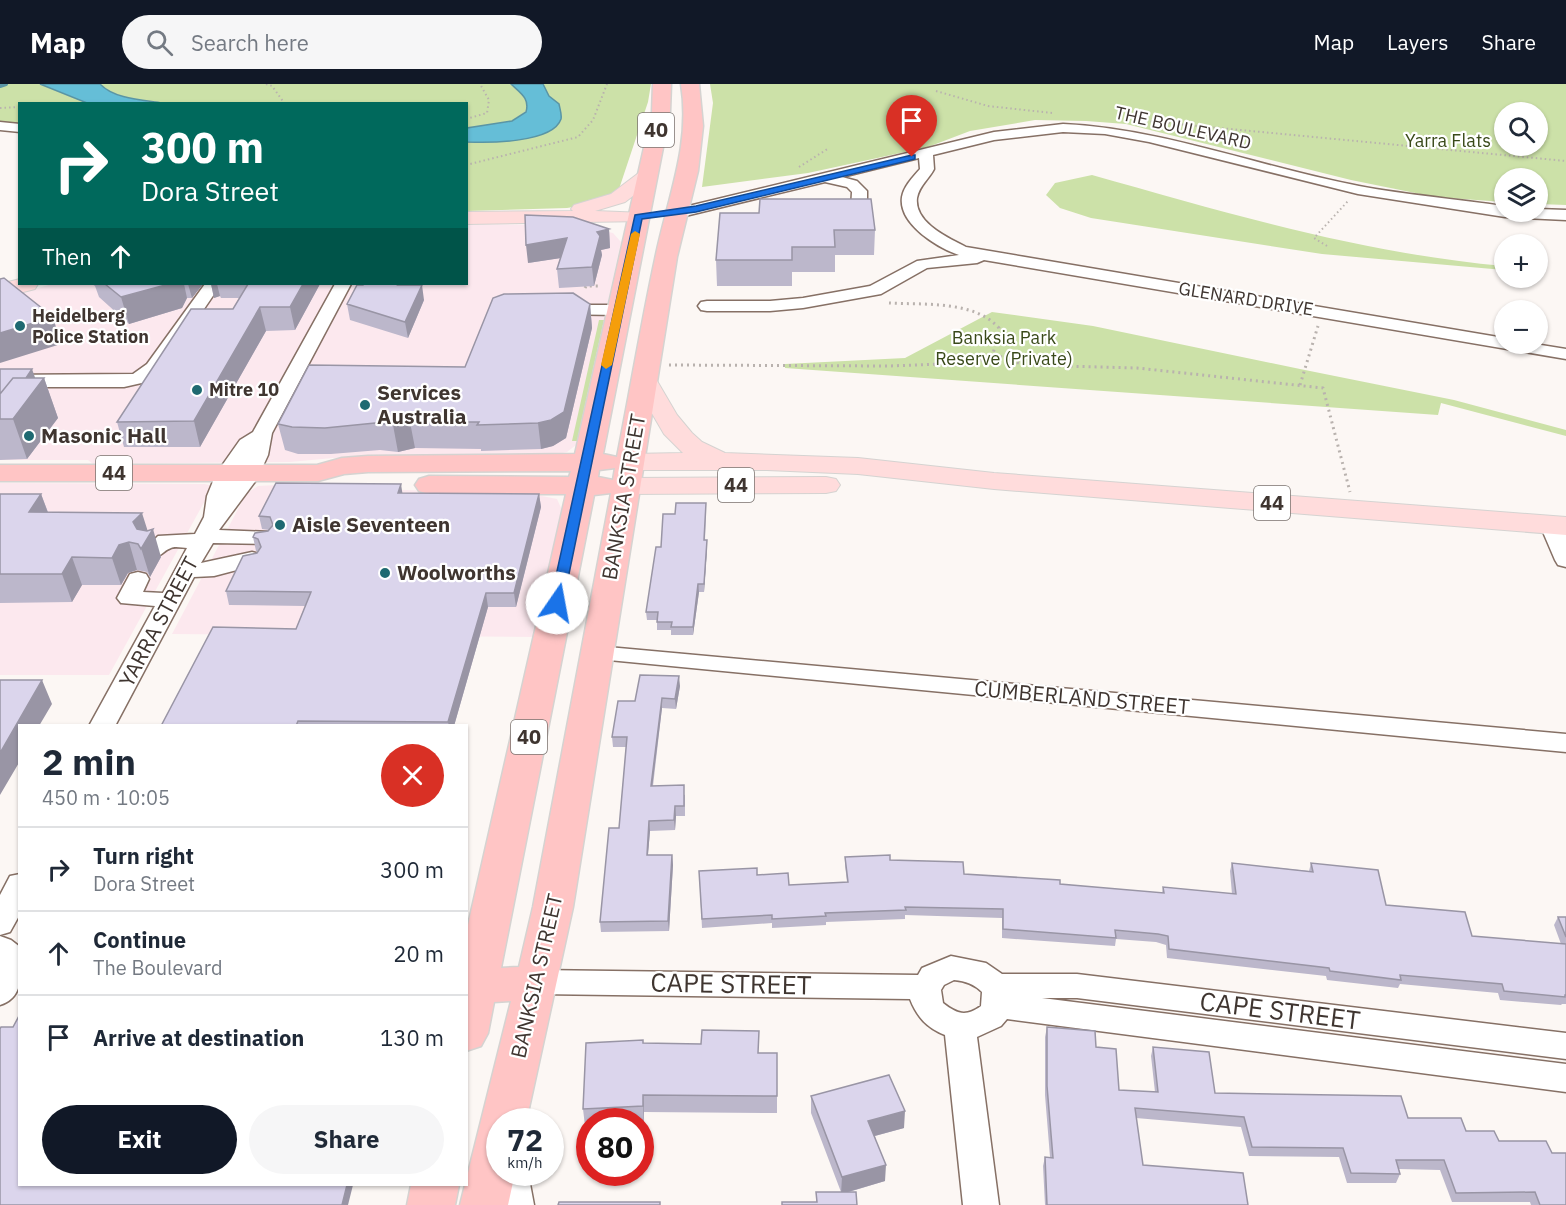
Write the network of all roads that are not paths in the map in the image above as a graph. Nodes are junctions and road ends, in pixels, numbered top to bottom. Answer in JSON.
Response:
{"nodes":[{"id":1,"x":662,"y":84,"type":"edge"},
{"id":2,"x":690,"y":84,"type":"edge"},
{"id":3,"x":0,"y":126,"type":"edge"},
{"id":4,"x":18,"y":128,"type":"edge"},
{"id":5,"x":926,"y":162,"type":"junction"},
{"id":6,"x":647,"y":176,"type":"junction"},
{"id":7,"x":828,"y":178,"type":"junction"},
{"id":8,"x":859,"y":209,"type":"edge"},
{"id":9,"x":1494,"y":210,"type":"edge"},
{"id":10,"x":677,"y":213,"type":"junction"},
{"id":11,"x":1548,"y":214,"type":"edge"},
{"id":12,"x":1566,"y":215,"type":"edge"},
{"id":13,"x":638,"y":217,"type":"junction"},
{"id":14,"x":468,"y":218,"type":"edge"},
{"id":15,"x":509,"y":218,"type":"junction"},
{"id":16,"x":588,"y":218,"type":"junction"},
{"id":17,"x":931,"y":236,"type":"junction"},
{"id":18,"x":632,"y":247,"type":"junction"},
{"id":19,"x":988,"y":257,"type":"junction"},
{"id":20,"x":923,"y":264,"type":"junction"},
{"id":21,"x":212,"y":285,"type":"edge"},
{"id":22,"x":343,"y":285,"type":"edge"},
{"id":23,"x":707,"y":306,"type":"dead end"},
{"id":24,"x":543,"y":310,"type":"edge"},
{"id":25,"x":618,"y":310,"type":"junction"},
{"id":26,"x":1494,"y":341,"type":"edge"},
{"id":27,"x":1548,"y":351,"type":"edge"},
{"id":28,"x":1566,"y":354,"type":"edge"},
{"id":29,"x":644,"y":379,"type":"junction"},
{"id":30,"x":0,"y":381,"type":"edge"},
{"id":31,"x":725,"y":461,"type":"junction"},
{"id":32,"x":0,"y":473,"type":"edge"},
{"id":33,"x":239,"y":473,"type":"junction"},
{"id":34,"x":628,"y":474,"type":"junction"},
{"id":35,"x":583,"y":475,"type":"junction"},
{"id":36,"x":994,"y":481,"type":"junction"},
{"id":37,"x":1558,"y":525,"type":"edge"},
{"id":38,"x":208,"y":532,"type":"junction"},
{"id":39,"x":263,"y":537,"type":"edge"},
{"id":40,"x":155,"y":550,"type":"edge"},
{"id":41,"x":252,"y":559,"type":"edge"},
{"id":42,"x":1566,"y":560,"type":"edge"},
{"id":43,"x":186,"y":571,"type":"junction"},
{"id":44,"x":138,"y":579,"type":"dead end"},
{"id":45,"x":170,"y":600,"type":"junction"},
{"id":46,"x":597,"y":653,"type":"junction"},
{"id":47,"x":103,"y":724,"type":"edge"},
{"id":48,"x":1566,"y":743,"type":"edge"},
{"id":49,"x":18,"y":888,"type":"edge"},
{"id":50,"x":0,"y":924,"type":"edge"},
{"id":51,"x":11,"y":960,"type":"edge"},
{"id":52,"x":537,"y":982,"type":"junction"},
{"id":53,"x":926,"y":987,"type":"junction"},
{"id":54,"x":471,"y":988,"type":"edge"},
{"id":55,"x":0,"y":993,"type":"edge"},
{"id":56,"x":18,"y":994,"type":"edge"},
{"id":57,"x":996,"y":995,"type":"junction"},
{"id":58,"x":0,"y":998,"type":"edge"},
{"id":59,"x":468,"y":1015,"type":"edge"},
{"id":60,"x":960,"y":1026,"type":"junction"},
{"id":61,"x":1566,"y":1046,"type":"edge"},
{"id":62,"x":1566,"y":1077,"type":"edge"},
{"id":63,"x":510,"y":1108,"type":"edge"},
{"id":64,"x":435,"y":1186,"type":"edge"},
{"id":65,"x":490,"y":1186,"type":"edge"},
{"id":66,"x":511,"y":1186,"type":"edge"},
{"id":67,"x":431,"y":1205,"type":"edge"},
{"id":68,"x":484,"y":1205,"type":"edge"},
{"id":69,"x":516,"y":1205,"type":"edge"},
{"id":70,"x":981,"y":1205,"type":"edge"}],
"edges":[{"from":1,"to":6,"type":"highway","name":"BANKSIA STREET","number":"40"},
{"from":2,"to":10,"type":"highway","name":"BANKSIA STREET","number":"40"},
{"from":3,"to":4,"type":"street"},
{"from":5,"to":7,"type":"street"},
{"from":5,"to":9,"type":"street","name":"THE BOULEVARD"},
{"from":5,"to":17,"type":"street","name":"GLENARD DRIVE"},
{"from":6,"to":13,"type":"highway","name":"BANKSIA STREET","number":"40"},
{"from":6,"to":15,"type":"main road"},
{"from":7,"to":8,"type":"street"},
{"from":7,"to":10,"type":"street"},
{"from":10,"to":13,"type":"highway"},
{"from":10,"to":29,"type":"highway","name":"BANKSIA STREET","number":"40"},
{"from":11,"to":12,"type":"street","name":"THE BOULEVARD"},
{"from":13,"to":16,"type":"main road"},
{"from":13,"to":18,"type":"highway","name":"BANKSIA STREET","number":"40"},
{"from":14,"to":15,"type":"main road"},
{"from":15,"to":16,"type":"main road"},
{"from":16,"to":18,"type":"main road"},
{"from":17,"to":19,"type":"street","name":"GLENARD DRIVE"},
{"from":17,"to":20,"type":"street"},
{"from":18,"to":25,"type":"highway","name":"BANKSIA STREET","number":"40"},
{"from":19,"to":20,"type":"street","name":"GLENARD DRIVE"},
{"from":19,"to":26,"type":"street","name":"GLENARD DRIVE"},
{"from":20,"to":23,"type":"street","name":"GLENARD DRIVE"},
{"from":21,"to":30,"type":"street"},
{"from":22,"to":33,"type":"street","name":"YARRA STREET"},
{"from":24,"to":25,"type":"street"},
{"from":25,"to":35,"type":"highway","name":"BANKSIA STREET","number":"40"},
{"from":27,"to":28,"type":"street","name":"GLENARD DRIVE"},
{"from":29,"to":31,"type":"main road"},
{"from":29,"to":34,"type":"highway","name":"BANKSIA STREET","number":"40"},
{"from":31,"to":34,"type":"main road","number":"44"},
{"from":31,"to":36,"type":"main road","number":"44"},
{"from":32,"to":33,"type":"highway","number":"44"},
{"from":33,"to":35,"type":"highway","number":"44"},
{"from":33,"to":38,"type":"street","name":"YARRA STREET"},
{"from":34,"to":35,"type":"highway","number":"44"},
{"from":34,"to":36,"type":"main road","number":"44"},
{"from":34,"to":46,"type":"highway","name":"BANKSIA STREET","number":"40"},
{"from":35,"to":54,"type":"highway","name":"BANKSIA STREET","number":"40"},
{"from":36,"to":37,"type":"main road","number":"44"},
{"from":37,"to":42,"type":"street"},
{"from":38,"to":39,"type":"street"},
{"from":38,"to":40,"type":"street"},
{"from":38,"to":43,"type":"street","name":"YARRA STREET"},
{"from":41,"to":43,"type":"street"},
{"from":43,"to":45,"type":"street","name":"YARRA STREET"},
{"from":44,"to":45,"type":"street"},
{"from":45,"to":47,"type":"street","name":"YARRA STREET"},
{"from":46,"to":48,"type":"street","name":"CUMBERLAND STREET"},
{"from":46,"to":52,"type":"highway","name":"BANKSIA STREET","number":"40"},
{"from":49,"to":50,"type":"street"},
{"from":51,"to":55,"type":"street"},
{"from":52,"to":53,"type":"street","name":"CAPE STREET"},
{"from":52,"to":54,"type":"highway"},
{"from":52,"to":63,"type":"highway","name":"BANKSIA STREET","number":"40"},
{"from":53,"to":57,"type":"street"},
{"from":53,"to":60,"type":"street"},
{"from":54,"to":59,"type":"highway","name":"BANKSIA STREET","number":"40"},
{"from":56,"to":58,"type":"street"},
{"from":57,"to":60,"type":"street"},
{"from":57,"to":61,"type":"street","name":"CAPE STREET"},
{"from":57,"to":62,"type":"street","name":"CAPE STREET"},
{"from":60,"to":70,"type":"street"},
{"from":64,"to":67,"type":"highway"},
{"from":65,"to":68,"type":"highway","name":"BANKSIA STREET","number":"40"},
{"from":66,"to":69,"type":"street","name":"BANKSIA STREET"}]}
